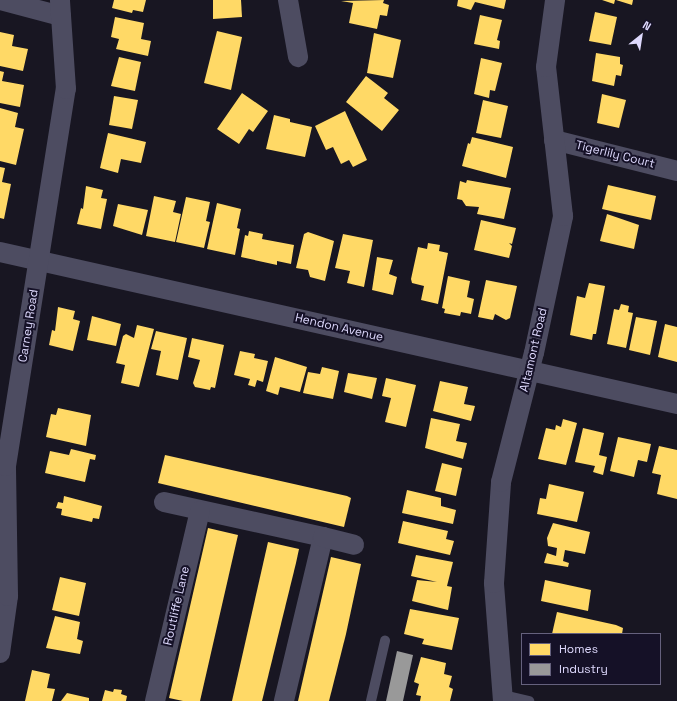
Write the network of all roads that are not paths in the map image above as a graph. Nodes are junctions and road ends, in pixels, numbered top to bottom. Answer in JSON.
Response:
{"nodes":[{"id":1,"x":0,"y":0,"type":"edge"},
{"id":2,"x":288,"y":0,"type":"edge"},
{"id":3,"x":555,"y":0,"type":"edge"},
{"id":4,"x":61,"y":8,"type":"edge"},
{"id":5,"x":298,"y":57,"type":"dead end"},
{"id":6,"x":554,"y":140,"type":"junction"},
{"id":7,"x":677,"y":171,"type":"edge"},
{"id":8,"x":0,"y":252,"type":"edge"},
{"id":9,"x":39,"y":261,"type":"junction"},
{"id":10,"x":530,"y":370,"type":"junction"},
{"id":11,"x":677,"y":404,"type":"edge"},
{"id":12,"x":164,"y":502,"type":"dead end"},
{"id":13,"x":200,"y":511,"type":"junction"},
{"id":14,"x":323,"y":538,"type":"junction"},
{"id":15,"x":354,"y":545,"type":"dead end"},
{"id":16,"x":385,"y":641,"type":"dead end"},
{"id":17,"x":0,"y":652,"type":"edge"},
{"id":18,"x":503,"y":698,"type":"edge"},
{"id":19,"x":155,"y":701,"type":"edge"},
{"id":20,"x":284,"y":701,"type":"edge"},
{"id":21,"x":371,"y":701,"type":"edge"},
{"id":22,"x":529,"y":701,"type":"edge"}],
"edges":[{"from":1,"to":4,"type":"street"},
{"from":2,"to":5,"type":"street"},
{"from":3,"to":6,"type":"street","name":"Altamont Road"},
{"from":4,"to":9,"type":"street","name":"Carney Road"},
{"from":6,"to":7,"type":"street","name":"Tigerlily Court"},
{"from":6,"to":10,"type":"street","name":"Altamont Road"},
{"from":8,"to":9,"type":"street","name":"Hendon Avenue"},
{"from":9,"to":10,"type":"street","name":"Hendon Avenue"},
{"from":9,"to":17,"type":"street","name":"Carney Road"},
{"from":10,"to":11,"type":"street","name":"Hendon Avenue"},
{"from":10,"to":18,"type":"street","name":"Altamont Road"},
{"from":12,"to":13,"type":"street"},
{"from":13,"to":14,"type":"street"},
{"from":13,"to":19,"type":"street","name":"Routliffe Lane"},
{"from":14,"to":15,"type":"street"},
{"from":14,"to":20,"type":"street"},
{"from":16,"to":21,"type":"lane"},
{"from":18,"to":22,"type":"lane"}]}
